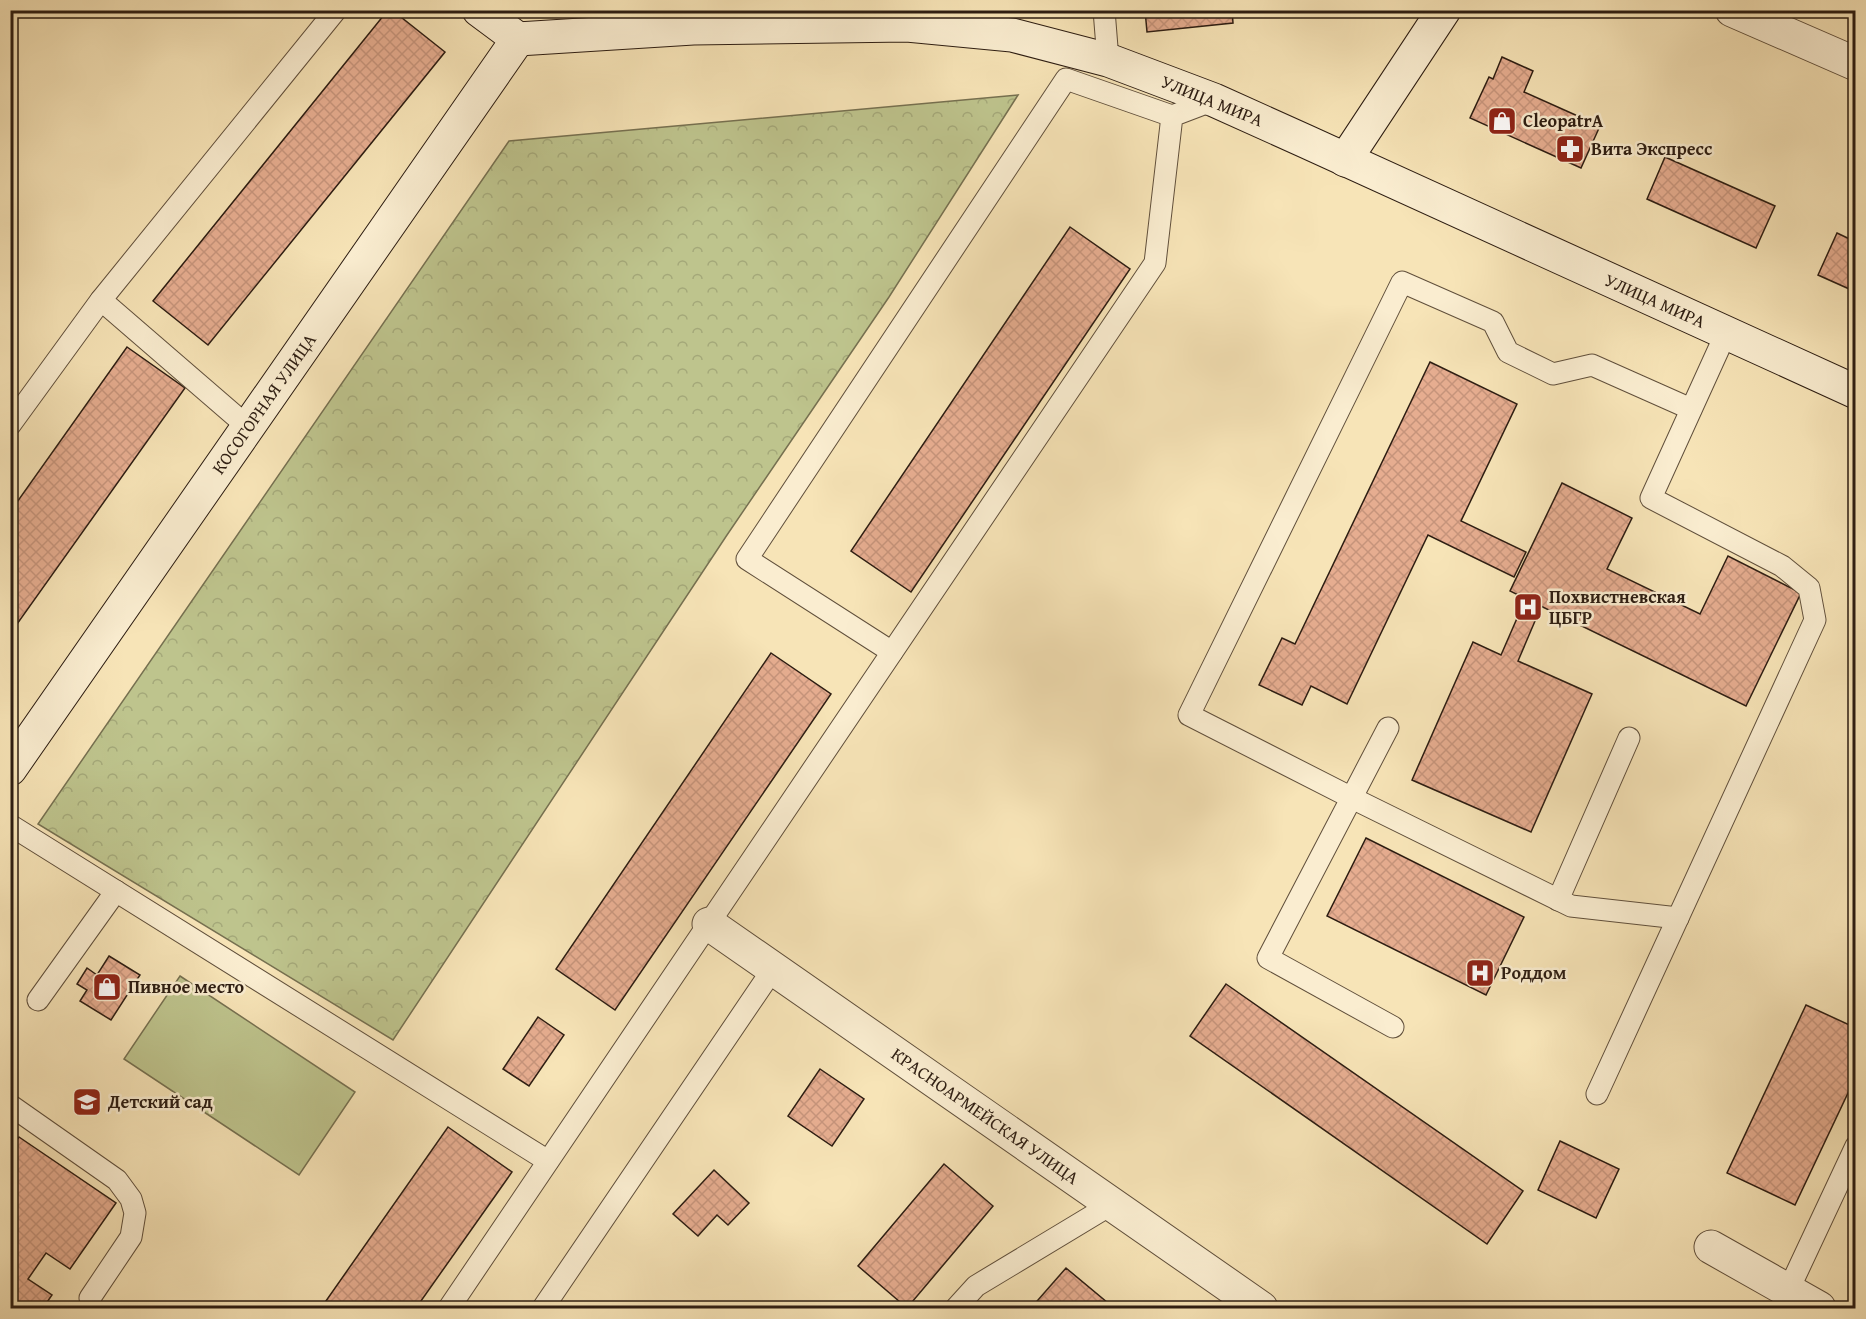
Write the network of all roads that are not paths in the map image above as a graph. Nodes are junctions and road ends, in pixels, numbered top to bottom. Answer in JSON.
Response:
{"nodes":[{"id":1,"x":336,"y":10,"type":"edge"},
{"id":2,"x":480,"y":10,"type":"edge"},
{"id":3,"x":1104,"y":10,"type":"edge"},
{"id":4,"x":1444,"y":10,"type":"edge"},
{"id":5,"x":1732,"y":10,"type":"edge"},
{"id":6,"x":699,"y":19,"type":"edge"},
{"id":7,"x":518,"y":39,"type":"junction"},
{"id":8,"x":1108,"y":60,"type":"junction"},
{"id":9,"x":1856,"y":64,"type":"edge"},
{"id":10,"x":1214,"y":100,"type":"junction"},
{"id":11,"x":1172,"y":116,"type":"junction"},
{"id":12,"x":1345,"y":160,"type":"junction"},
{"id":13,"x":101,"y":300,"type":"junction"},
{"id":14,"x":1726,"y":333,"type":"junction"},
{"id":15,"x":1856,"y":392,"type":"edge"},
{"id":16,"x":1691,"y":409,"type":"junction"},
{"id":17,"x":10,"y":425,"type":"edge"},
{"id":18,"x":248,"y":427,"type":"junction"},
{"id":19,"x":892,"y":652,"type":"junction"},
{"id":20,"x":1388,"y":728,"type":"dead end"},
{"id":21,"x":1629,"y":738,"type":"dead end"},
{"id":22,"x":10,"y":769,"type":"edge"},
{"id":23,"x":1352,"y":798,"type":"junction"},
{"id":24,"x":10,"y":825,"type":"edge"},
{"id":25,"x":116,"y":891,"type":"junction"},
{"id":26,"x":1558,"y":900,"type":"junction"},
{"id":27,"x":1678,"y":918,"type":"junction"},
{"id":28,"x":709,"y":924,"type":"junction"},
{"id":29,"x":773,"y":969,"type":"junction"},
{"id":30,"x":38,"y":1000,"type":"dead end"},
{"id":31,"x":1393,"y":1027,"type":"dead end"},
{"id":32,"x":1597,"y":1094,"type":"dead end"},
{"id":33,"x":10,"y":1105,"type":"edge"},
{"id":34,"x":1856,"y":1146,"type":"edge"},
{"id":35,"x":548,"y":1161,"type":"junction"},
{"id":36,"x":1112,"y":1204,"type":"junction"},
{"id":37,"x":1711,"y":1247,"type":"dead end"},
{"id":38,"x":1788,"y":1291,"type":"junction"},
{"id":39,"x":92,"y":1308,"type":"edge"},
{"id":40,"x":449,"y":1308,"type":"edge"},
{"id":41,"x":543,"y":1308,"type":"edge"},
{"id":42,"x":956,"y":1308,"type":"edge"},
{"id":43,"x":1259,"y":1308,"type":"edge"},
{"id":44,"x":1820,"y":1308,"type":"edge"}],
"edges":[{"from":1,"to":13,"type":"lane"},
{"from":2,"to":7,"type":"street"},
{"from":3,"to":8,"type":"lane"},
{"from":4,"to":12,"type":"street"},
{"from":5,"to":9,"type":"street"},
{"from":6,"to":7,"type":"street","name":"УЛИЦА МИРА"},
{"from":6,"to":8,"type":"street","name":"УЛИЦА МИРА"},
{"from":7,"to":18,"type":"street","name":"КОСОГОРНАЯ УЛИЦА"},
{"from":8,"to":10,"type":"street","name":"УЛИЦА МИРА"},
{"from":10,"to":11,"type":"lane"},
{"from":10,"to":12,"type":"street","name":"УЛИЦА МИРА"},
{"from":11,"to":19,"type":"lane"},
{"from":11,"to":19,"type":"lane"},
{"from":12,"to":14,"type":"street","name":"УЛИЦА МИРА"},
{"from":13,"to":17,"type":"lane"},
{"from":13,"to":18,"type":"lane"},
{"from":14,"to":15,"type":"street","name":"УЛИЦА МИРА"},
{"from":14,"to":16,"type":"lane"},
{"from":16,"to":23,"type":"lane"},
{"from":16,"to":27,"type":"lane"},
{"from":18,"to":22,"type":"street","name":"КОСОГОРНАЯ УЛИЦА"},
{"from":19,"to":28,"type":"lane"},
{"from":20,"to":23,"type":"lane"},
{"from":21,"to":26,"type":"lane"},
{"from":23,"to":26,"type":"lane"},
{"from":23,"to":31,"type":"lane"},
{"from":24,"to":25,"type":"lane"},
{"from":25,"to":30,"type":"lane"},
{"from":25,"to":35,"type":"lane"},
{"from":26,"to":27,"type":"lane"},
{"from":27,"to":32,"type":"lane"},
{"from":28,"to":29,"type":"street","name":"КРАСНОАРМЕЙСКАЯ УЛИЦА"},
{"from":28,"to":35,"type":"lane"},
{"from":29,"to":36,"type":"street","name":"КРАСНОАРМЕЙСКАЯ УЛИЦА"},
{"from":29,"to":41,"type":"lane"},
{"from":33,"to":39,"type":"lane"},
{"from":34,"to":38,"type":"lane"},
{"from":35,"to":40,"type":"lane"},
{"from":36,"to":42,"type":"lane"},
{"from":36,"to":43,"type":"street","name":"КРАСНОАРМЕЙСКАЯ УЛИЦА"},
{"from":37,"to":38,"type":"street"},
{"from":38,"to":44,"type":"street"}]}
